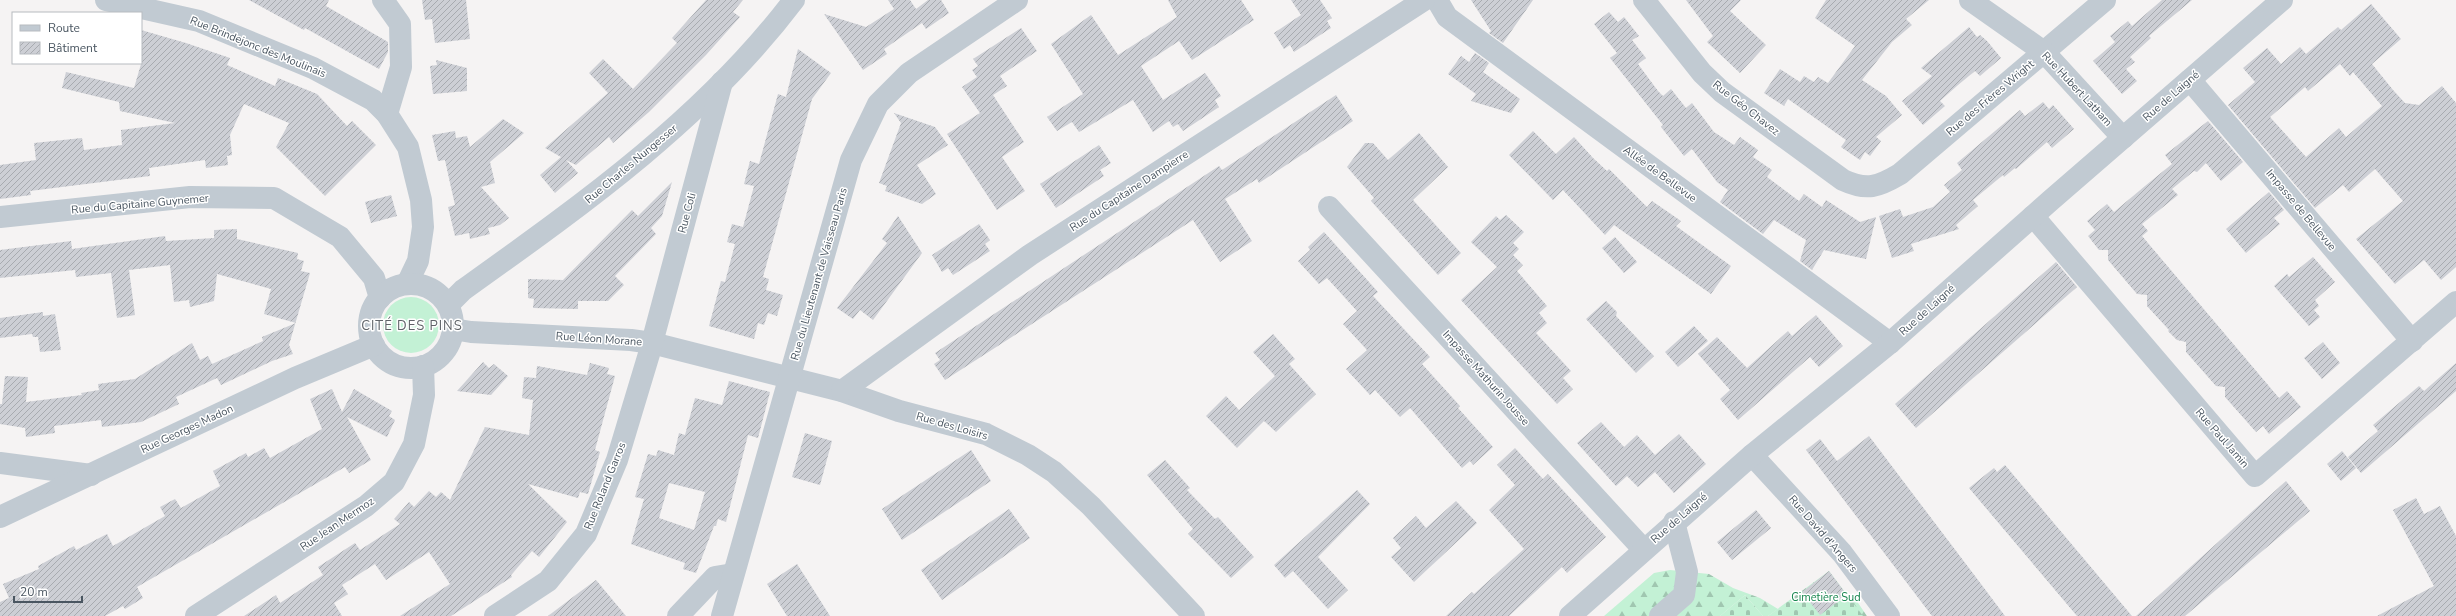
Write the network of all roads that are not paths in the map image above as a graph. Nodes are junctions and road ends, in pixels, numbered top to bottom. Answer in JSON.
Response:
{"nodes":[{"id":1,"x":106,"y":0,"type":"edge"},
{"id":2,"x":383,"y":0,"type":"edge"},
{"id":3,"x":794,"y":0,"type":"edge"},
{"id":4,"x":1017,"y":0,"type":"edge"},
{"id":5,"x":1424,"y":0,"type":"edge"},
{"id":6,"x":1437,"y":0,"type":"edge"},
{"id":7,"x":1644,"y":0,"type":"edge"},
{"id":8,"x":1970,"y":0,"type":"edge"},
{"id":9,"x":2105,"y":0,"type":"edge"},
{"id":10,"x":2282,"y":0,"type":"edge"},
{"id":11,"x":2044,"y":52,"type":"junction"},
{"id":12,"x":2190,"y":80,"type":"junction"},
{"id":13,"x":722,"y":82,"type":"junction"},
{"id":14,"x":387,"y":114,"type":"junction"},
{"id":15,"x":2123,"y":138,"type":"junction"},
{"id":16,"x":1871,"y":188,"type":"joint"},
{"id":17,"x":1329,"y":207,"type":"dead end"},
{"id":18,"x":2033,"y":216,"type":"junction"},
{"id":19,"x":0,"y":217,"type":"edge"},
{"id":20,"x":406,"y":284,"type":"junction"},
{"id":21,"x":380,"y":298,"type":"junction"},
{"id":22,"x":2456,"y":302,"type":"edge"},
{"id":23,"x":448,"y":305,"type":"junction"},
{"id":24,"x":453,"y":329,"type":"junction"},
{"id":25,"x":2412,"y":340,"type":"junction"},
{"id":26,"x":652,"y":343,"type":"junction"},
{"id":27,"x":1890,"y":343,"type":"junction"},
{"id":28,"x":374,"y":345,"type":"junction"},
{"id":29,"x":423,"y":366,"type":"junction"},
{"id":30,"x":790,"y":377,"type":"junction"},
{"id":31,"x":842,"y":391,"type":"junction"},
{"id":32,"x":1752,"y":455,"type":"junction"},
{"id":33,"x":0,"y":463,"type":"edge"},
{"id":34,"x":91,"y":475,"type":"junction"},
{"id":35,"x":0,"y":517,"type":"edge"},
{"id":36,"x":1674,"y":522,"type":"junction"},
{"id":37,"x":1643,"y":549,"type":"junction"},
{"id":38,"x":733,"y":574,"type":"junction"},
{"id":39,"x":1185,"y":613,"type":"edge"},
{"id":40,"x":196,"y":616,"type":"edge"},
{"id":41,"x":495,"y":616,"type":"edge"},
{"id":42,"x":678,"y":616,"type":"edge"},
{"id":43,"x":722,"y":616,"type":"edge"},
{"id":44,"x":1570,"y":616,"type":"edge"},
{"id":45,"x":1660,"y":616,"type":"edge"},
{"id":46,"x":1889,"y":616,"type":"edge"}],
"edges":[{"from":1,"to":14,"type":"street","name":"Rue Brindejonc des Moulinais"},
{"from":2,"to":14,"type":"street"},
{"from":3,"to":13,"type":"street","name":"Rue Charles Nungesser"},
{"from":4,"to":30,"type":"street","name":"Rue du Lieutenant de Vaisseau Paris"},
{"from":5,"to":31,"type":"street","name":"Rue du Capitaine Dampierre"},
{"from":6,"to":27,"type":"street","name":"Allée de Bellevue"},
{"from":7,"to":16,"type":"street","name":"Rue Géo Chavez"},
{"from":8,"to":11,"type":"street","name":"Rue Hubert Latham"},
{"from":9,"to":11,"type":"street","name":"Rue des Frères Wright"},
{"from":10,"to":12,"type":"street","name":"Rue de Laigné"},
{"from":11,"to":15,"type":"street","name":"Rue Hubert Latham"},
{"from":11,"to":16,"type":"street","name":"Rue des Frères Wright"},
{"from":12,"to":15,"type":"street","name":"Rue de Laigné"},
{"from":12,"to":25,"type":"street","name":"Impasse de Bellevue"},
{"from":13,"to":23,"type":"street","name":"Rue Charles Nungesser"},
{"from":13,"to":26,"type":"street","name":"Rue Coli"},
{"from":14,"to":20,"type":"street","name":"Rue Brindejonc des Moulinais"},
{"from":15,"to":18,"type":"street","name":"Rue de Laigné"},
{"from":17,"to":37,"type":"street","name":"Impasse Mathurin Jousse"},
{"from":18,"to":25,"type":"street","name":"Rue Paul Jamin"},
{"from":18,"to":27,"type":"street","name":"Rue de Laigné"},
{"from":19,"to":21,"type":"street","name":"Rue du Capitaine Guynemer"},
{"from":20,"to":21,"type":"street"},
{"from":20,"to":23,"type":"street"},
{"from":21,"to":28,"type":"street"},
{"from":22,"to":25,"type":"street","name":"Rue Paul Jamin"},
{"from":23,"to":24,"type":"street"},
{"from":24,"to":26,"type":"street","name":"Rue Léon Morane"},
{"from":24,"to":29,"type":"street"},
{"from":26,"to":30,"type":"street","name":"Rue Léon Morane"},
{"from":26,"to":41,"type":"street","name":"Rue Roland Garros"},
{"from":27,"to":32,"type":"street","name":"Rue de Laigné"},
{"from":28,"to":29,"type":"street"},
{"from":28,"to":34,"type":"street","name":"Rue Georges Madon"},
{"from":29,"to":40,"type":"street","name":"Rue Jean Mermoz"},
{"from":30,"to":31,"type":"street","name":"Rue des Loisirs"},
{"from":30,"to":38,"type":"street","name":"Rue du Lieutenant de Vaisseau Paris"},
{"from":31,"to":39,"type":"street","name":"Rue des Loisirs"},
{"from":32,"to":36,"type":"street","name":"Rue de Laigné"},
{"from":32,"to":46,"type":"street","name":"Rue David d'Angers"},
{"from":33,"to":34,"type":"street"},
{"from":34,"to":35,"type":"street","name":"Rue Georges Madon"},
{"from":36,"to":37,"type":"street","name":"Rue de Laigné"},
{"from":36,"to":45,"type":"street"},
{"from":37,"to":44,"type":"street","name":"Rue de Laigné"},
{"from":38,"to":42,"type":"street"},
{"from":38,"to":43,"type":"street","name":"Rue du Lieutenant de Vaisseau Paris"}]}
